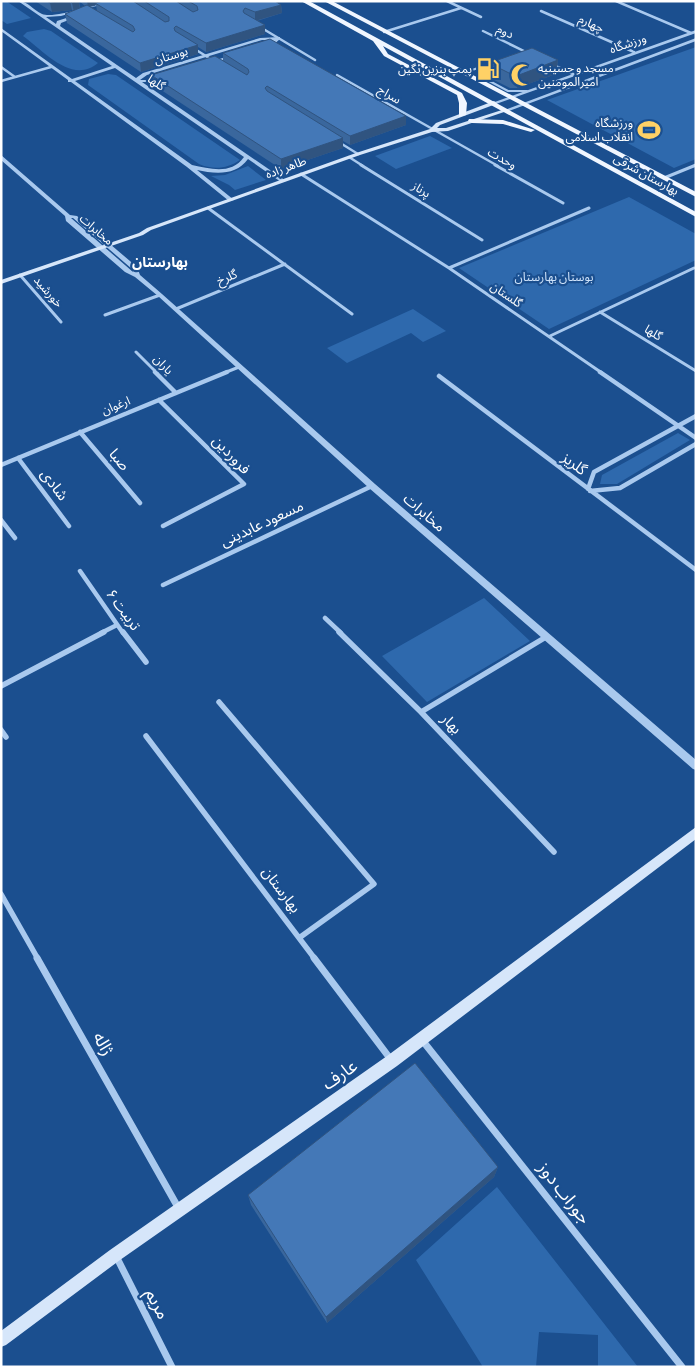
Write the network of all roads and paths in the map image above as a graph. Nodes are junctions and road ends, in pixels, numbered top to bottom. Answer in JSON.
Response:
{"nodes":[{"id":1,"x":20,"y":1,"type":"edge"},
{"id":2,"x":112,"y":1,"type":"edge"},
{"id":3,"x":304,"y":1,"type":"edge"},
{"id":4,"x":326,"y":1,"type":"edge"},
{"id":5,"x":447,"y":1,"type":"edge"},
{"id":6,"x":616,"y":1,"type":"edge"},
{"id":7,"x":79,"y":5,"type":"edge"},
{"id":8,"x":118,"y":5,"type":"edge"},
{"id":9,"x":461,"y":8,"type":"junction"},
{"id":10,"x":85,"y":9,"type":"junction"},
{"id":11,"x":541,"y":11,"type":"dead end"},
{"id":12,"x":41,"y":16,"type":"junction"},
{"id":13,"x":482,"y":17,"type":"dead end"},
{"id":14,"x":255,"y":24,"type":"edge"},
{"id":15,"x":57,"y":27,"type":"junction"},
{"id":16,"x":1,"y":30,"type":"edge"},
{"id":17,"x":483,"y":31,"type":"dead end"},
{"id":18,"x":384,"y":32,"type":"junction"},
{"id":19,"x":694,"y":32,"type":"edge"},
{"id":20,"x":278,"y":38,"type":"junction"},
{"id":21,"x":374,"y":38,"type":"junction"},
{"id":22,"x":696,"y":39,"type":"edge"},
{"id":23,"x":244,"y":44,"type":"junction"},
{"id":24,"x":192,"y":47,"type":"edge"},
{"id":25,"x":254,"y":49,"type":"junction"},
{"id":26,"x":634,"y":52,"type":"junction"},
{"id":27,"x":532,"y":55,"type":"edge"},
{"id":28,"x":206,"y":56,"type":"junction"},
{"id":29,"x":316,"y":60,"type":"dead end"},
{"id":30,"x":215,"y":61,"type":"junction"},
{"id":31,"x":549,"y":63,"type":"edge"},
{"id":32,"x":223,"y":66,"type":"edge"},
{"id":33,"x":1,"y":67,"type":"edge"},
{"id":34,"x":51,"y":67,"type":"junction"},
{"id":35,"x":114,"y":67,"type":"junction"},
{"id":36,"x":455,"y":68,"type":"junction"},
{"id":37,"x":573,"y":74,"type":"junction"},
{"id":38,"x":337,"y":75,"type":"edge"},
{"id":39,"x":15,"y":77,"type":"junction"},
{"id":40,"x":1,"y":81,"type":"edge"},
{"id":41,"x":70,"y":81,"type":"junction"},
{"id":42,"x":136,"y":81,"type":"junction"},
{"id":43,"x":528,"y":91,"type":"junction"},
{"id":44,"x":510,"y":97,"type":"junction"},
{"id":45,"x":494,"y":103,"type":"junction"},
{"id":46,"x":523,"y":104,"type":"junction"},
{"id":47,"x":507,"y":110,"type":"junction"},
{"id":48,"x":462,"y":115,"type":"junction"},
{"id":49,"x":472,"y":122,"type":"junction"},
{"id":50,"x":432,"y":130,"type":"junction"},
{"id":51,"x":334,"y":139,"type":"edge"},
{"id":52,"x":563,"y":142,"type":"junction"},
{"id":53,"x":358,"y":154,"type":"junction"},
{"id":54,"x":1,"y":157,"type":"edge"},
{"id":55,"x":247,"y":157,"type":"junction"},
{"id":56,"x":349,"y":157,"type":"junction"},
{"id":57,"x":696,"y":165,"type":"edge"},
{"id":58,"x":189,"y":166,"type":"junction"},
{"id":59,"x":302,"y":174,"type":"junction"},
{"id":60,"x":664,"y":178,"type":"junction"},
{"id":61,"x":283,"y":181,"type":"junction"},
{"id":62,"x":696,"y":195,"type":"edge"},
{"id":63,"x":231,"y":200,"type":"junction"},
{"id":64,"x":563,"y":203,"type":"dead end"},
{"id":65,"x":208,"y":208,"type":"junction"},
{"id":66,"x":590,"y":208,"type":"dead end"},
{"id":67,"x":696,"y":215,"type":"edge"},
{"id":68,"x":68,"y":216,"type":"joint"},
{"id":69,"x":482,"y":240,"type":"dead end"},
{"id":70,"x":102,"y":245,"type":"junction"},
{"id":71,"x":285,"y":264,"type":"junction"},
{"id":72,"x":449,"y":268,"type":"junction"},
{"id":73,"x":694,"y":268,"type":"dead end"},
{"id":74,"x":20,"y":275,"type":"junction"},
{"id":75,"x":1,"y":282,"type":"edge"},
{"id":76,"x":160,"y":295,"type":"junction"},
{"id":77,"x":176,"y":309,"type":"junction"},
{"id":78,"x":600,"y":312,"type":"junction"},
{"id":79,"x":352,"y":314,"type":"dead end"},
{"id":80,"x":105,"y":315,"type":"dead end"},
{"id":81,"x":61,"y":322,"type":"dead end"},
{"id":82,"x":550,"y":336,"type":"junction"},
{"id":83,"x":136,"y":352,"type":"dead end"},
{"id":84,"x":239,"y":367,"type":"junction"},
{"id":85,"x":696,"y":371,"type":"edge"},
{"id":86,"x":438,"y":376,"type":"dead end"},
{"id":87,"x":176,"y":393,"type":"junction"},
{"id":88,"x":159,"y":400,"type":"junction"},
{"id":89,"x":696,"y":416,"type":"edge"},
{"id":90,"x":678,"y":425,"type":"junction"},
{"id":91,"x":80,"y":432,"type":"junction"},
{"id":92,"x":696,"y":438,"type":"edge"},
{"id":93,"x":696,"y":444,"type":"edge"},
{"id":94,"x":18,"y":458,"type":"junction"},
{"id":95,"x":1,"y":465,"type":"edge"},
{"id":96,"x":372,"y":486,"type":"junction"},
{"id":97,"x":589,"y":490,"type":"junction"},
{"id":98,"x":140,"y":503,"type":"dead end"},
{"id":99,"x":1,"y":520,"type":"edge"},
{"id":100,"x":69,"y":526,"type":"dead end"},
{"id":101,"x":163,"y":526,"type":"dead end"},
{"id":102,"x":15,"y":538,"type":"dead end"},
{"id":103,"x":696,"y":570,"type":"edge"},
{"id":104,"x":80,"y":571,"type":"dead end"},
{"id":105,"x":163,"y":585,"type":"dead end"},
{"id":106,"x":326,"y":618,"type":"dead end"},
{"id":107,"x":117,"y":625,"type":"junction"},
{"id":108,"x":546,"y":637,"type":"junction"},
{"id":109,"x":146,"y":662,"type":"dead end"},
{"id":110,"x":1,"y":686,"type":"edge"},
{"id":111,"x":218,"y":702,"type":"dead end"},
{"id":112,"x":421,"y":712,"type":"junction"},
{"id":113,"x":1,"y":730,"type":"edge"},
{"id":114,"x":146,"y":736,"type":"dead end"},
{"id":115,"x":6,"y":737,"type":"dead end"},
{"id":116,"x":696,"y":766,"type":"edge"},
{"id":117,"x":696,"y":832,"type":"edge"},
{"id":118,"x":554,"y":852,"type":"dead end"},
{"id":119,"x":1,"y":894,"type":"edge"},
{"id":120,"x":300,"y":938,"type":"junction"},
{"id":121,"x":421,"y":1039,"type":"junction"},
{"id":122,"x":392,"y":1062,"type":"junction"},
{"id":123,"x":179,"y":1209,"type":"junction"},
{"id":124,"x":115,"y":1254,"type":"junction"},
{"id":125,"x":1,"y":1340,"type":"edge"},
{"id":126,"x":172,"y":1367,"type":"edge"},
{"id":127,"x":682,"y":1367,"type":"edge"}],
"edges":[{"from":1,"to":12,"type":"street","name":"گلها"},
{"from":2,"to":10,"type":"street"},
{"from":3,"to":21,"type":"main road"},
{"from":4,"to":18,"type":"main road"},
{"from":5,"to":9,"type":"street"},
{"from":6,"to":19,"type":"street"},
{"from":7,"to":10,"type":"street"},
{"from":8,"to":15,"type":"street"},
{"from":9,"to":13,"type":"street"},
{"from":9,"to":18,"type":"street"},
{"from":10,"to":12,"type":"street"},
{"from":11,"to":26,"type":"street","name":"چهارم"},
{"from":12,"to":15,"type":"street","name":"گلها"},
{"from":14,"to":20,"type":"street"},
{"from":15,"to":35,"type":"street","name":"گلها"},
{"from":16,"to":34,"type":"street"},
{"from":17,"to":27,"type":"street","name":"دوم"},
{"from":18,"to":36,"type":"main road"},
{"from":19,"to":26,"type":"street","name":"ورزشگاه"},
{"from":20,"to":23,"type":"street","name":"بوستان"},
{"from":20,"to":25,"type":"street","name":"بوستان"},
{"from":20,"to":29,"type":"street"},
{"from":21,"to":45,"type":"main road"},
{"from":21,"to":48,"type":"main road"},
{"from":22,"to":46,"type":"street","name":"ورزشگاه"},
{"from":23,"to":25,"type":"street"},
{"from":23,"to":28,"type":"street","name":"بوستان"},
{"from":24,"to":28,"type":"street"},
{"from":25,"to":30,"type":"street","name":"بوستان"},
{"from":26,"to":37,"type":"street","name":"ورزشگاه"},
{"from":28,"to":30,"type":"street"},
{"from":28,"to":42,"type":"street","name":"بوستان"},
{"from":30,"to":32,"type":"street"},
{"from":30,"to":42,"type":"street","name":"بوستان"},
{"from":31,"to":37,"type":"street"},
{"from":33,"to":39,"type":"street"},
{"from":34,"to":39,"type":"street"},
{"from":34,"to":41,"type":"street"},
{"from":35,"to":41,"type":"street"},
{"from":35,"to":42,"type":"street","name":"گلها"},
{"from":36,"to":43,"type":"lane"},
{"from":36,"to":44,"type":"main road"},
{"from":37,"to":43,"type":"street","name":"ورزشگاه"},
{"from":38,"to":50,"type":"street","name":"سراج"},
{"from":39,"to":40,"type":"street"},
{"from":41,"to":58,"type":"street"},
{"from":42,"to":55,"type":"street","name":"گلها"},
{"from":43,"to":44,"type":"street","name":"ورزشگاه"},
{"from":44,"to":45,"type":"street","name":"ورزشگاه"},
{"from":44,"to":46,"type":"main road"},
{"from":45,"to":47,"type":"main road"},
{"from":45,"to":48,"type":"main road","name":"طاهر زاده"},
{"from":46,"to":47,"type":"street","name":"ورزشگاه"},
{"from":46,"to":60,"type":"main road","name":"بهارستان شرقی"},
{"from":47,"to":49,"type":"main road","name":"طاهر زاده"},
{"from":47,"to":52,"type":"main road","name":"بهارستان شرقی"},
{"from":48,"to":50,"type":"main road","name":"طاهر زاده"},
{"from":49,"to":50,"type":"main road","name":"طاهر زاده"},
{"from":49,"to":52,"type":"main road"},
{"from":50,"to":53,"type":"main road","name":"طاهر زاده"},
{"from":50,"to":64,"type":"street","name":"وحدت"},
{"from":51,"to":53,"type":"street"},
{"from":52,"to":67,"type":"main road","name":"بهارستان شرقی"},
{"from":53,"to":56,"type":"main road","name":"طاهر زاده"},
{"from":54,"to":68,"type":"street","name":"مخابرات"},
{"from":55,"to":58,"type":"street"},
{"from":55,"to":61,"type":"street","name":"گلها"},
{"from":56,"to":59,"type":"main road","name":"طاهر زاده"},
{"from":56,"to":69,"type":"street","name":"پرناز"},
{"from":57,"to":60,"type":"street"},
{"from":58,"to":63,"type":"street"},
{"from":59,"to":61,"type":"main road","name":"طاهر زاده"},
{"from":59,"to":72,"type":"street","name":"گلستان"},
{"from":60,"to":62,"type":"main road","name":"بهارستان شرقی"},
{"from":61,"to":63,"type":"main road","name":"طاهر زاده"},
{"from":63,"to":65,"type":"main road","name":"طاهر زاده"},
{"from":65,"to":70,"type":"main road","name":"طاهر زاده"},
{"from":65,"to":71,"type":"street"},
{"from":66,"to":72,"type":"street"},
{"from":68,"to":70,"type":"street","name":"مخابرات"},
{"from":70,"to":74,"type":"main road","name":"طاهر زاده"},
{"from":70,"to":76,"type":"street","name":"مخابرات"},
{"from":71,"to":77,"type":"street","name":"گلرخ"},
{"from":71,"to":79,"type":"street"},
{"from":72,"to":82,"type":"street","name":"گلستان"},
{"from":73,"to":78,"type":"street"},
{"from":74,"to":75,"type":"main road","name":"طاهر زاده"},
{"from":74,"to":81,"type":"street","name":"خورشید"},
{"from":76,"to":77,"type":"street","name":"مخابرات"},
{"from":76,"to":80,"type":"street"},
{"from":77,"to":84,"type":"street","name":"مخابرات"},
{"from":78,"to":82,"type":"street"},
{"from":78,"to":85,"type":"street","name":"گلها"},
{"from":82,"to":90,"type":"street","name":"گلستان"},
{"from":83,"to":87,"type":"street","name":"یاران"},
{"from":84,"to":87,"type":"street","name":"ارغوان"},
{"from":84,"to":96,"type":"street","name":"مخابرات"},
{"from":86,"to":97,"type":"street","name":"گلریز"},
{"from":87,"to":88,"type":"street","name":"ارغوان"},
{"from":88,"to":91,"type":"street","name":"ارغوان"},
{"from":88,"to":101,"type":"street","name":"فروردین"},
{"from":89,"to":90,"type":"street"},
{"from":90,"to":92,"type":"street","name":"گلستان"},
{"from":90,"to":97,"type":"street"},
{"from":91,"to":94,"type":"street","name":"ارغوان"},
{"from":91,"to":98,"type":"street","name":"صبا"},
{"from":93,"to":97,"type":"street"},
{"from":94,"to":95,"type":"street","name":"ارغوان"},
{"from":94,"to":100,"type":"street","name":"شادی"},
{"from":96,"to":105,"type":"street","name":"مسعود عابدینی"},
{"from":96,"to":108,"type":"street","name":"مخابرات"},
{"from":97,"to":103,"type":"street","name":"گلریز"},
{"from":99,"to":102,"type":"street"},
{"from":104,"to":107,"type":"street","name":"تربیت ۶"},
{"from":106,"to":112,"type":"street","name":"بهار"},
{"from":107,"to":109,"type":"street","name":"تربیت ۶"},
{"from":107,"to":110,"type":"street"},
{"from":108,"to":112,"type":"street"},
{"from":108,"to":116,"type":"street","name":"مخابرات"},
{"from":111,"to":120,"type":"street"},
{"from":112,"to":118,"type":"street","name":"بهار"},
{"from":113,"to":115,"type":"street"},
{"from":114,"to":120,"type":"street","name":"بهارستان"},
{"from":117,"to":121,"type":"main road","name":"عارف"},
{"from":119,"to":123,"type":"street","name":"ژاله"},
{"from":120,"to":122,"type":"street","name":"بهارستان"},
{"from":121,"to":122,"type":"main road","name":"عارف"},
{"from":121,"to":127,"type":"street","name":"جوراب دوز"},
{"from":122,"to":123,"type":"main road","name":"عارف"},
{"from":123,"to":124,"type":"main road","name":"عارف"},
{"from":124,"to":125,"type":"main road","name":"عارف"},
{"from":124,"to":126,"type":"street","name":"مریم"}]}
